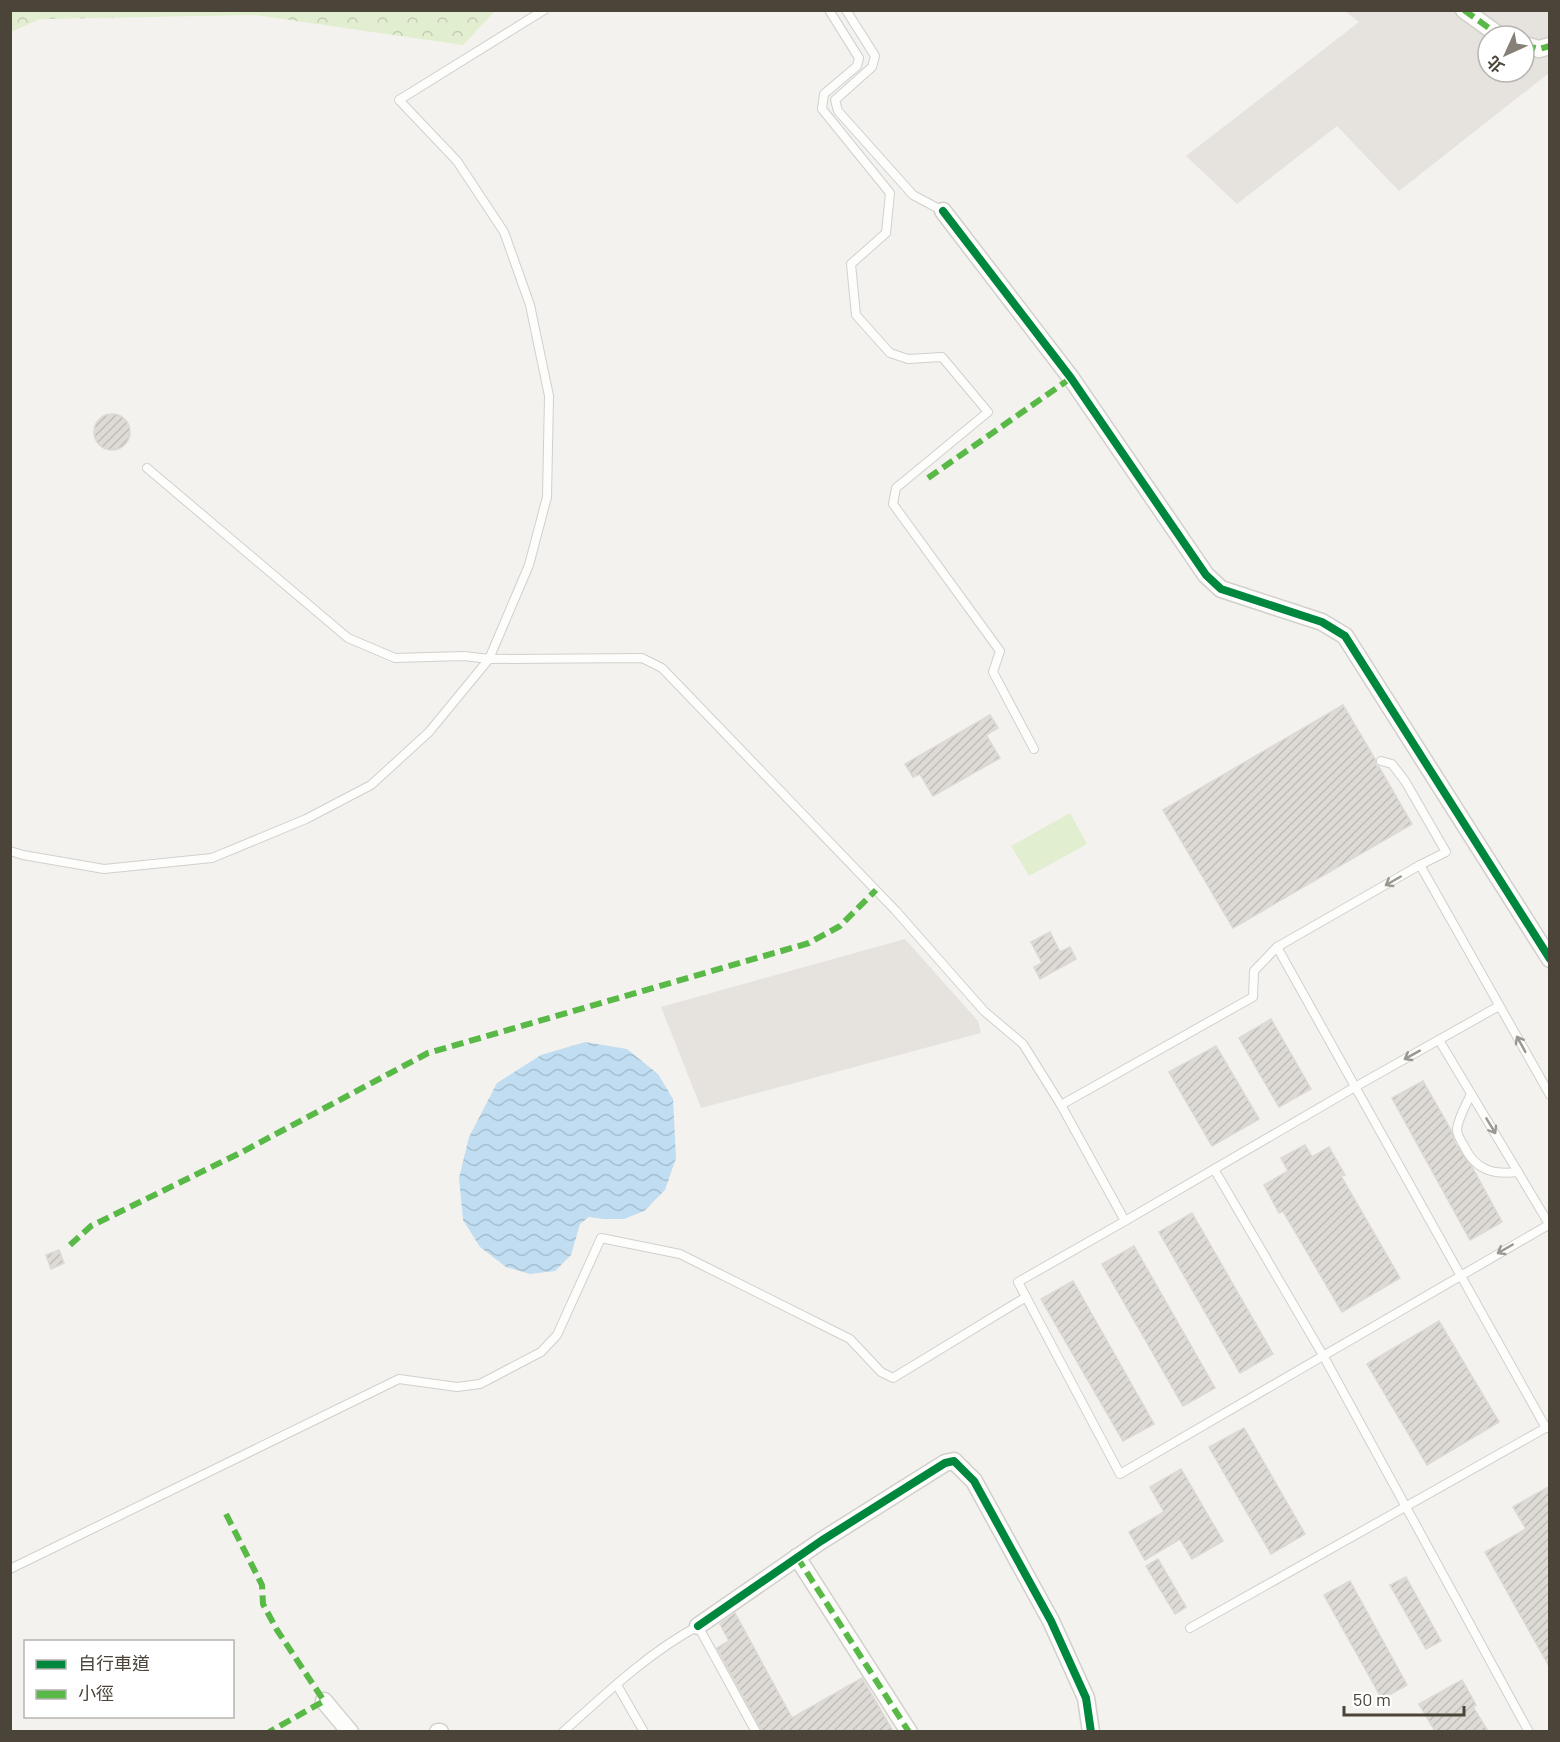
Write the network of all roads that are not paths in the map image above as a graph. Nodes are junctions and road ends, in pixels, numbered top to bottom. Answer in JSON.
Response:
{"nodes":[{"id":1,"x":544,"y":10,"type":"edge"},
{"id":2,"x":829,"y":10,"type":"edge"},
{"id":3,"x":846,"y":10,"type":"edge"},
{"id":4,"x":1464,"y":10,"type":"edge"},
{"id":5,"x":1483,"y":24,"type":"edge"},
{"id":6,"x":943,"y":211,"type":"joint"},
{"id":7,"x":147,"y":468,"type":"dead end"},
{"id":8,"x":489,"y":659,"type":"junction"},
{"id":9,"x":1034,"y":749,"type":"dead end"},
{"id":10,"x":1381,"y":761,"type":"dead end"},
{"id":11,"x":10,"y":851,"type":"edge"},
{"id":12,"x":1420,"y":865,"type":"junction"},
{"id":13,"x":1277,"y":947,"type":"junction"},
{"id":14,"x":1550,"y":959,"type":"edge"},
{"id":15,"x":1499,"y":1006,"type":"junction"},
{"id":16,"x":1439,"y":1040,"type":"junction"},
{"id":17,"x":1355,"y":1087,"type":"junction"},
{"id":18,"x":1471,"y":1094,"type":"junction"},
{"id":19,"x":1550,"y":1095,"type":"edge"},
{"id":20,"x":1061,"y":1105,"type":"junction"},
{"id":21,"x":1214,"y":1169,"type":"junction"},
{"id":22,"x":1518,"y":1172,"type":"junction"},
{"id":23,"x":1125,"y":1221,"type":"junction"},
{"id":24,"x":1549,"y":1224,"type":"edge"},
{"id":25,"x":1460,"y":1275,"type":"junction"},
{"id":26,"x":1026,"y":1297,"type":"junction"},
{"id":27,"x":1324,"y":1356,"type":"junction"},
{"id":28,"x":1548,"y":1427,"type":"edge"},
{"id":29,"x":1406,"y":1508,"type":"junction"},
{"id":30,"x":798,"y":1557,"type":"junction"},
{"id":31,"x":10,"y":1569,"type":"edge"},
{"id":32,"x":698,"y":1626,"type":"junction"},
{"id":33,"x":1190,"y":1628,"type":"dead end"},
{"id":34,"x":617,"y":1685,"type":"junction"},
{"id":35,"x":324,"y":1701,"type":"dead end"},
{"id":36,"x":350,"y":1731,"type":"edge"},
{"id":37,"x":562,"y":1731,"type":"edge"},
{"id":38,"x":644,"y":1731,"type":"edge"},
{"id":39,"x":756,"y":1731,"type":"edge"},
{"id":40,"x":909,"y":1731,"type":"edge"},
{"id":41,"x":1091,"y":1731,"type":"edge"},
{"id":42,"x":1529,"y":1731,"type":"edge"}],
"edges":[{"from":1,"to":8,"type":"lane"},
{"from":2,"to":9,"type":"lane"},
{"from":3,"to":6,"type":"lane"},
{"from":4,"to":5,"type":"street"},
{"from":6,"to":14,"type":"street"},
{"from":7,"to":8,"type":"lane"},
{"from":8,"to":11,"type":"lane"},
{"from":8,"to":20,"type":"lane"},
{"from":10,"to":12,"type":"lane"},
{"from":12,"to":13,"type":"lane","one_way":true},
{"from":12,"to":15,"type":"lane"},
{"from":13,"to":17,"type":"lane"},
{"from":13,"to":20,"type":"lane"},
{"from":15,"to":16,"type":"lane"},
{"from":19,"to":15,"type":"lane","one_way":true},
{"from":16,"to":17,"type":"lane","one_way":true},
{"from":16,"to":18,"type":"lane"},
{"from":17,"to":21,"type":"lane"},
{"from":17,"to":25,"type":"lane"},
{"from":18,"to":22,"type":"lane","one_way":true},
{"from":18,"to":22,"type":"lane"},
{"from":20,"to":23,"type":"lane"},
{"from":21,"to":23,"type":"lane"},
{"from":21,"to":27,"type":"lane"},
{"from":22,"to":24,"type":"lane"},
{"from":23,"to":26,"type":"lane"},
{"from":24,"to":25,"type":"lane","one_way":true},
{"from":25,"to":27,"type":"lane"},
{"from":25,"to":28,"type":"lane"},
{"from":26,"to":27,"type":"lane"},
{"from":26,"to":31,"type":"lane"},
{"from":27,"to":29,"type":"lane"},
{"from":28,"to":29,"type":"lane"},
{"from":29,"to":33,"type":"lane"},
{"from":29,"to":42,"type":"lane"},
{"from":30,"to":32,"type":"street"},
{"from":30,"to":40,"type":"street"},
{"from":30,"to":41,"type":"street"},
{"from":32,"to":34,"type":"lane"},
{"from":32,"to":39,"type":"lane"},
{"from":34,"to":37,"type":"lane"},
{"from":34,"to":38,"type":"lane"},
{"from":35,"to":36,"type":"street"}]}
